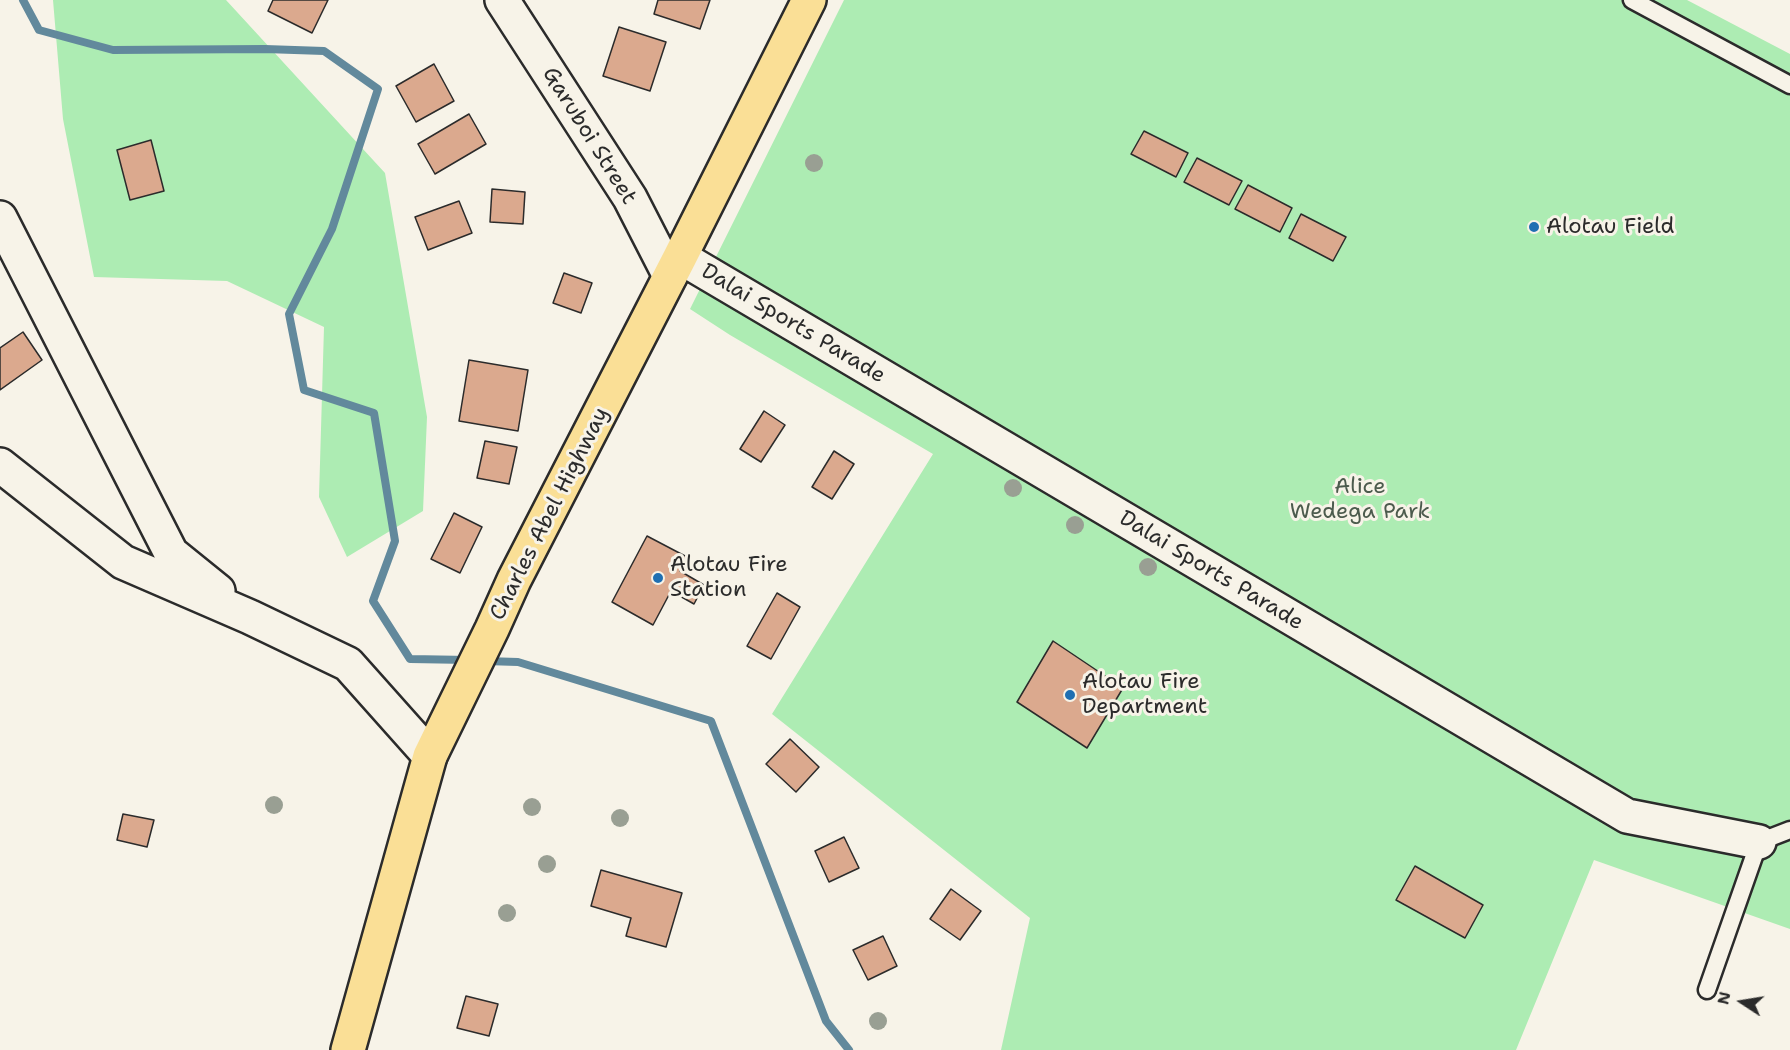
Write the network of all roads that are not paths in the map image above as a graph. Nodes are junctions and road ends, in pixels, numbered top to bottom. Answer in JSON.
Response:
{"nodes":[{"id":1,"x":502,"y":0,"type":"edge"},
{"id":2,"x":809,"y":0,"type":"edge"},
{"id":3,"x":1632,"y":0,"type":"edge"},
{"id":4,"x":1790,"y":85,"type":"edge"},
{"id":5,"x":0,"y":218,"type":"edge"},
{"id":6,"x":675,"y":267,"type":"junction"},
{"id":7,"x":0,"y":465,"type":"edge"},
{"id":8,"x":250,"y":617,"type":"junction"},
{"id":9,"x":430,"y":756,"type":"junction"},
{"id":10,"x":1790,"y":830,"type":"edge"},
{"id":11,"x":1759,"y":842,"type":"junction"},
{"id":12,"x":1707,"y":990,"type":"dead end"},
{"id":13,"x":348,"y":1050,"type":"edge"}],
"edges":[{"from":1,"to":6,"type":"street","name":"Garuboi Street"},
{"from":2,"to":6,"type":"main road","name":"Charles Abel Highway"},
{"from":3,"to":4,"type":"lane"},
{"from":5,"to":8,"type":"street"},
{"from":6,"to":9,"type":"main road","name":"Charles Abel Highway"},
{"from":6,"to":11,"type":"street","name":"Dalai Sports Parade"},
{"from":7,"to":8,"type":"street"},
{"from":8,"to":9,"type":"street"},
{"from":9,"to":13,"type":"main road","name":"Charles Abel Highway"},
{"from":10,"to":11,"type":"lane"},
{"from":11,"to":12,"type":"lane"}]}
